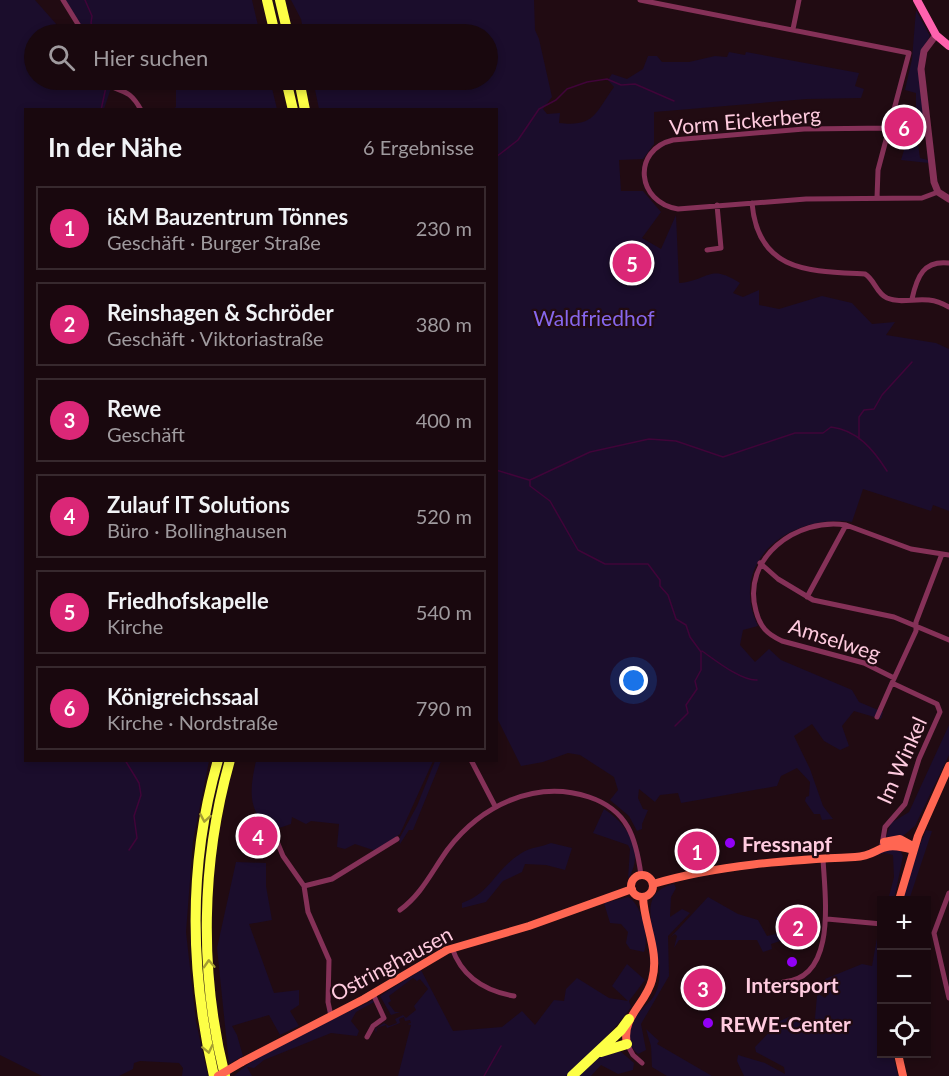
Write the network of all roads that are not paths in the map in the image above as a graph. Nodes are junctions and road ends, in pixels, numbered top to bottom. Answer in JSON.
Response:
{"nodes":[{"id":1,"x":63,"y":0,"type":"edge"},
{"id":2,"x":267,"y":0,"type":"edge"},
{"id":3,"x":280,"y":0,"type":"edge"},
{"id":4,"x":640,"y":0,"type":"edge"},
{"id":5,"x":799,"y":0,"type":"edge"},
{"id":6,"x":917,"y":0,"type":"edge"},
{"id":7,"x":78,"y":24,"type":"edge"},
{"id":8,"x":273,"y":24,"type":"edge"},
{"id":9,"x":286,"y":24,"type":"edge"},
{"id":10,"x":793,"y":29,"type":"junction"},
{"id":11,"x":936,"y":35,"type":"junction"},
{"id":12,"x":949,"y":46,"type":"edge"},
{"id":13,"x":122,"y":90,"type":"edge"},
{"id":14,"x":288,"y":90,"type":"edge"},
{"id":15,"x":301,"y":90,"type":"edge"},
{"id":16,"x":140,"y":108,"type":"edge"},
{"id":17,"x":293,"y":108,"type":"edge"},
{"id":18,"x":305,"y":108,"type":"edge"},
{"id":19,"x":889,"y":128,"type":"junction"},
{"id":20,"x":938,"y":192,"type":"junction"},
{"id":21,"x":878,"y":198,"type":"junction"},
{"id":22,"x":949,"y":199,"type":"edge"},
{"id":23,"x":752,"y":203,"type":"junction"},
{"id":24,"x":717,"y":205,"type":"junction"},
{"id":25,"x":707,"y":250,"type":"dead end"},
{"id":26,"x":949,"y":262,"type":"edge"},
{"id":27,"x":912,"y":299,"type":"junction"},
{"id":28,"x":949,"y":307,"type":"edge"},
{"id":29,"x":846,"y":525,"type":"junction"},
{"id":30,"x":942,"y":554,"type":"junction"},
{"id":31,"x":949,"y":555,"type":"edge"},
{"id":32,"x":760,"y":563,"type":"junction"},
{"id":33,"x":807,"y":597,"type":"junction"},
{"id":34,"x":916,"y":625,"type":"junction"},
{"id":35,"x":949,"y":640,"type":"edge"},
{"id":36,"x":893,"y":680,"type":"junction"},
{"id":37,"x":877,"y":717,"type":"dead end"},
{"id":38,"x":218,"y":762,"type":"edge"},
{"id":39,"x":230,"y":762,"type":"edge"},
{"id":40,"x":472,"y":762,"type":"edge"},
{"id":41,"x":949,"y":766,"type":"edge"},
{"id":42,"x":495,"y":806,"type":"junction"},
{"id":43,"x":920,"y":830,"type":"junction"},
{"id":44,"x":276,"y":839,"type":"dead end"},
{"id":45,"x":398,"y":839,"type":"dead end"},
{"id":46,"x":900,"y":839,"type":"junction"},
{"id":47,"x":882,"y":844,"type":"junction"},
{"id":48,"x":912,"y":850,"type":"junction"},
{"id":49,"x":823,"y":859,"type":"junction"},
{"id":50,"x":641,"y":875,"type":"junction"},
{"id":51,"x":653,"y":884,"type":"junction"},
{"id":52,"x":304,"y":886,"type":"junction"},
{"id":53,"x":632,"y":889,"type":"junction"},
{"id":54,"x":949,"y":893,"type":"edge"},
{"id":55,"x":900,"y":896,"type":"edge"},
{"id":56,"x":643,"y":897,"type":"junction"},
{"id":57,"x":400,"y":910,"type":"dead end"},
{"id":58,"x":828,"y":920,"type":"junction"},
{"id":59,"x":877,"y":924,"type":"edge"},
{"id":60,"x":931,"y":933,"type":"edge"},
{"id":61,"x":934,"y":933,"type":"junction"},
{"id":62,"x":452,"y":948,"type":"junction"},
{"id":63,"x":783,"y":982,"type":"dead end"},
{"id":64,"x":374,"y":994,"type":"junction"},
{"id":65,"x":514,"y":996,"type":"dead end"},
{"id":66,"x":949,"y":999,"type":"edge"},
{"id":67,"x":331,"y":1016,"type":"junction"},
{"id":68,"x":629,"y":1019,"type":"junction"},
{"id":69,"x":367,"y":1037,"type":"dead end"},
{"id":70,"x":610,"y":1040,"type":"junction"},
{"id":71,"x":627,"y":1041,"type":"junction"},
{"id":72,"x":899,"y":1058,"type":"edge"},
{"id":73,"x":586,"y":1062,"type":"junction"},
{"id":74,"x":642,"y":1063,"type":"dead end"},
{"id":75,"x":216,"y":1076,"type":"edge"},
{"id":76,"x":225,"y":1076,"type":"edge"},
{"id":77,"x":572,"y":1076,"type":"edge"},
{"id":78,"x":903,"y":1076,"type":"edge"}],
"edges":[{"from":1,"to":7,"type":"street"},
{"from":2,"to":8,"type":"highway"},
{"from":3,"to":9,"type":"highway"},
{"from":4,"to":10,"type":"street"},
{"from":5,"to":10,"type":"street"},
{"from":6,"to":11,"type":"main road"},
{"from":10,"to":19,"type":"street"},
{"from":11,"to":12,"type":"main road"},
{"from":11,"to":20,"type":"street"},
{"from":13,"to":16,"type":"street"},
{"from":14,"to":17,"type":"highway"},
{"from":15,"to":18,"type":"highway"},
{"from":19,"to":21,"type":"street"},
{"from":19,"to":24,"type":"street","name":"Vorm Eickerberg"},
{"from":20,"to":21,"type":"street","name":"Vorm Eickerberg"},
{"from":20,"to":22,"type":"street"},
{"from":21,"to":23,"type":"street","name":"Vorm Eickerberg"},
{"from":23,"to":24,"type":"street","name":"Vorm Eickerberg"},
{"from":23,"to":27,"type":"street"},
{"from":24,"to":25,"type":"street"},
{"from":26,"to":27,"type":"street"},
{"from":27,"to":28,"type":"street"},
{"from":29,"to":30,"type":"street"},
{"from":29,"to":32,"type":"street"},
{"from":29,"to":33,"type":"street"},
{"from":30,"to":31,"type":"street"},
{"from":30,"to":34,"type":"street"},
{"from":32,"to":33,"type":"street","name":"Amselweg"},
{"from":32,"to":36,"type":"street","name":"Amselweg"},
{"from":33,"to":34,"type":"street"},
{"from":34,"to":35,"type":"street"},
{"from":34,"to":36,"type":"street"},
{"from":36,"to":37,"type":"street"},
{"from":36,"to":47,"type":"street","name":"Im Winkel"},
{"from":38,"to":75,"type":"highway","one_way":true},
{"from":76,"to":39,"type":"highway","one_way":true},
{"from":40,"to":42,"type":"street"},
{"from":41,"to":43,"type":"main road"},
{"from":42,"to":50,"type":"street"},
{"from":42,"to":57,"type":"street"},
{"from":43,"to":46,"type":"main road"},
{"from":43,"to":48,"type":"main road"},
{"from":44,"to":52,"type":"street"},
{"from":45,"to":52,"type":"street"},
{"from":46,"to":47,"type":"main road"},
{"from":46,"to":48,"type":"main road"},
{"from":47,"to":48,"type":"main road"},
{"from":47,"to":49,"type":"main road"},
{"from":48,"to":55,"type":"main road"},
{"from":49,"to":51,"type":"main road"},
{"from":49,"to":58,"type":"street"},
{"from":50,"to":51,"type":"main road"},
{"from":50,"to":53,"type":"main road"},
{"from":51,"to":56,"type":"main road"},
{"from":52,"to":67,"type":"street"},
{"from":53,"to":56,"type":"main road"},
{"from":53,"to":62,"type":"main road","name":"Ostringhausen"},
{"from":54,"to":61,"type":"street"},
{"from":56,"to":68,"type":"main road"},
{"from":58,"to":59,"type":"street"},
{"from":58,"to":63,"type":"street"},
{"from":60,"to":61,"type":"street"},
{"from":61,"to":66,"type":"street"},
{"from":62,"to":64,"type":"main road","name":"Ostringhausen"},
{"from":62,"to":65,"type":"street"},
{"from":64,"to":67,"type":"main road","name":"Ostringhausen"},
{"from":64,"to":69,"type":"street"},
{"from":67,"to":75,"type":"main road","name":"Ostringhausen","bridge":true},
{"from":68,"to":70,"type":"highway"},
{"from":68,"to":71,"type":"main road"},
{"from":70,"to":71,"type":"highway"},
{"from":70,"to":73,"type":"highway"},
{"from":71,"to":73,"type":"highway"},
{"from":71,"to":74,"type":"street"},
{"from":72,"to":78,"type":"main road"},
{"from":73,"to":77,"type":"highway"}]}
